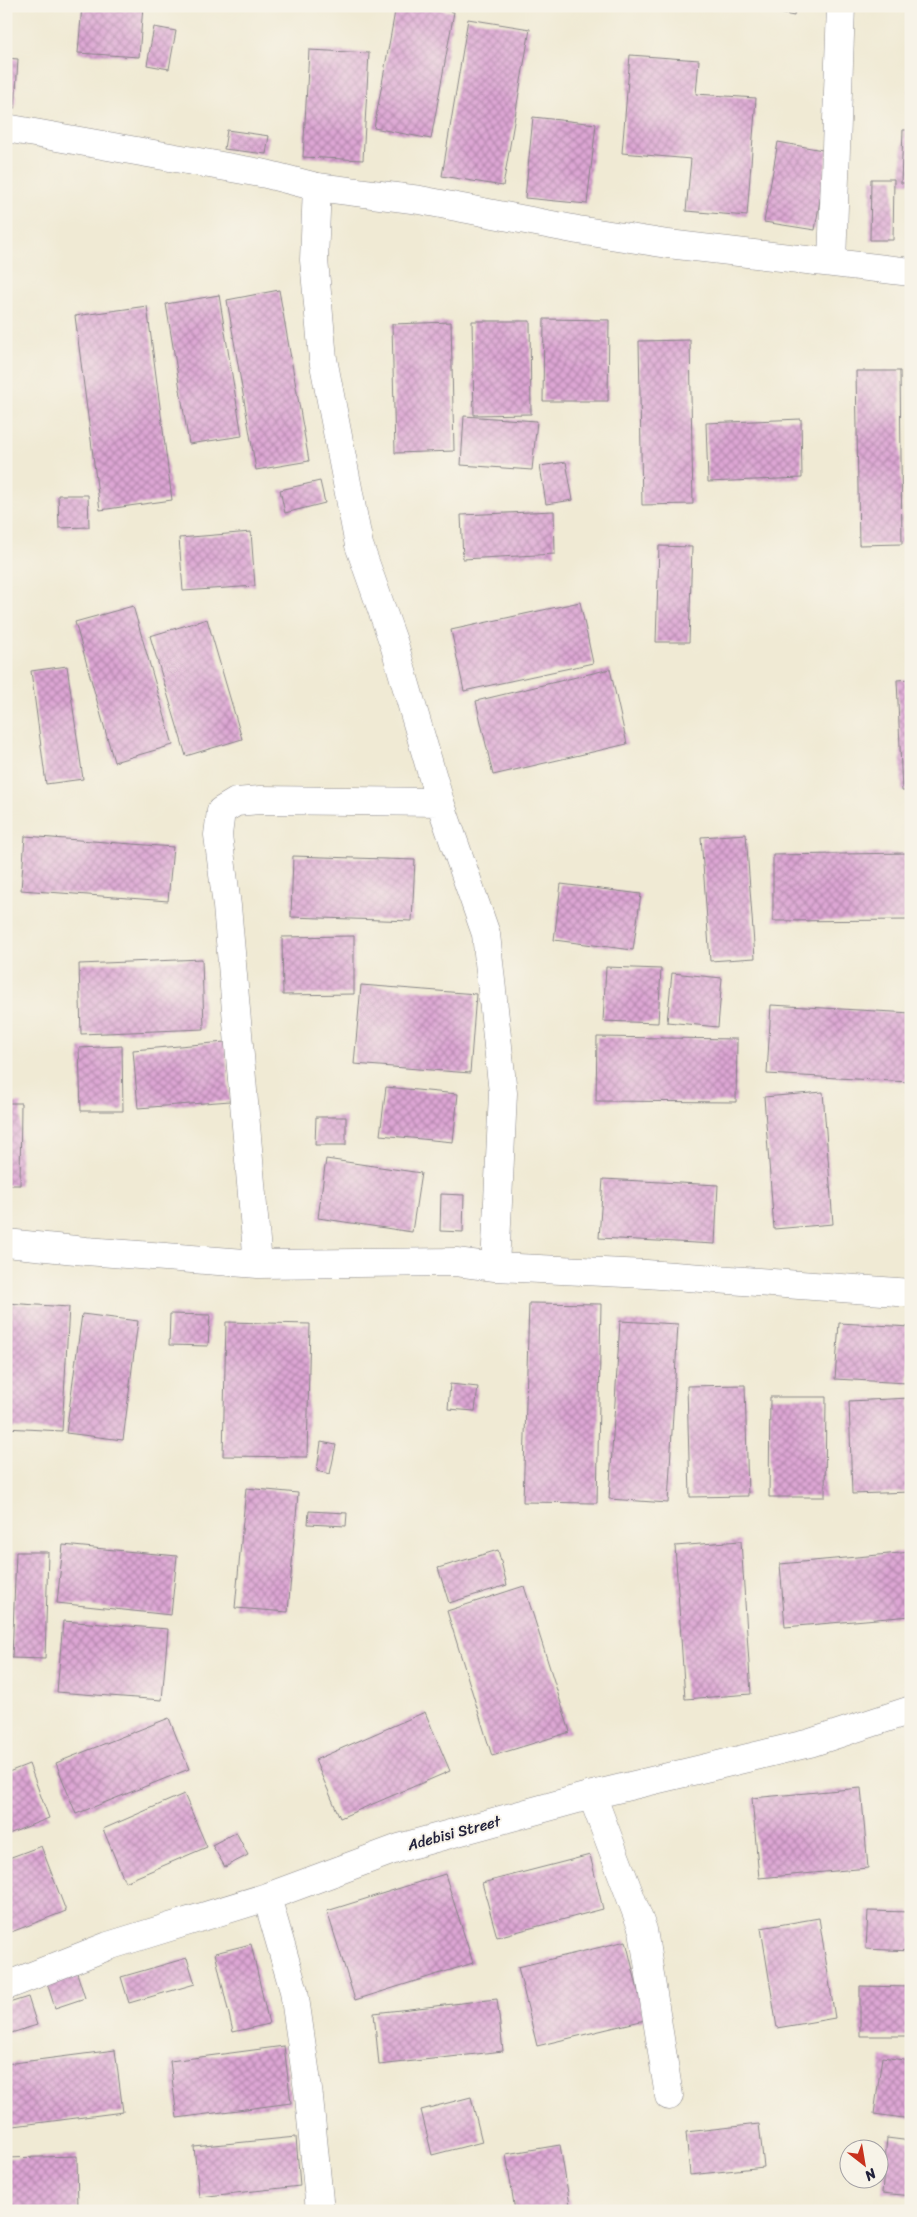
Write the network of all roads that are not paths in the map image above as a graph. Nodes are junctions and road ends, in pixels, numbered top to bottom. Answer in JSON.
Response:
{"nodes":[{"id":1,"x":842,"y":6,"type":"edge"},
{"id":2,"x":6,"y":128,"type":"edge"},
{"id":3,"x":317,"y":187,"type":"junction"},
{"id":4,"x":832,"y":262,"type":"junction"},
{"id":5,"x":911,"y":272,"type":"edge"},
{"id":6,"x":440,"y":802,"type":"junction"},
{"id":7,"x":6,"y":1243,"type":"edge"},
{"id":8,"x":258,"y":1264,"type":"junction"},
{"id":9,"x":495,"y":1267,"type":"junction"},
{"id":10,"x":911,"y":1293,"type":"edge"},
{"id":11,"x":911,"y":1710,"type":"edge"},
{"id":12,"x":592,"y":1794,"type":"junction"},
{"id":13,"x":267,"y":1897,"type":"junction"},
{"id":14,"x":6,"y":1986,"type":"edge"},
{"id":15,"x":669,"y":2096,"type":"dead end"},
{"id":16,"x":320,"y":2211,"type":"edge"}],
"edges":[{"from":1,"to":4,"type":"street"},
{"from":2,"to":3,"type":"street"},
{"from":3,"to":4,"type":"street"},
{"from":3,"to":6,"type":"street"},
{"from":4,"to":5,"type":"street"},
{"from":6,"to":8,"type":"street"},
{"from":6,"to":9,"type":"street"},
{"from":7,"to":8,"type":"street"},
{"from":8,"to":9,"type":"street"},
{"from":9,"to":10,"type":"street"},
{"from":11,"to":12,"type":"street","name":"Adebisi Street"},
{"from":12,"to":13,"type":"street","name":"Adebisi Street"},
{"from":12,"to":15,"type":"street"},
{"from":13,"to":14,"type":"street","name":"Adebisi Street"},
{"from":13,"to":16,"type":"street"}]}
